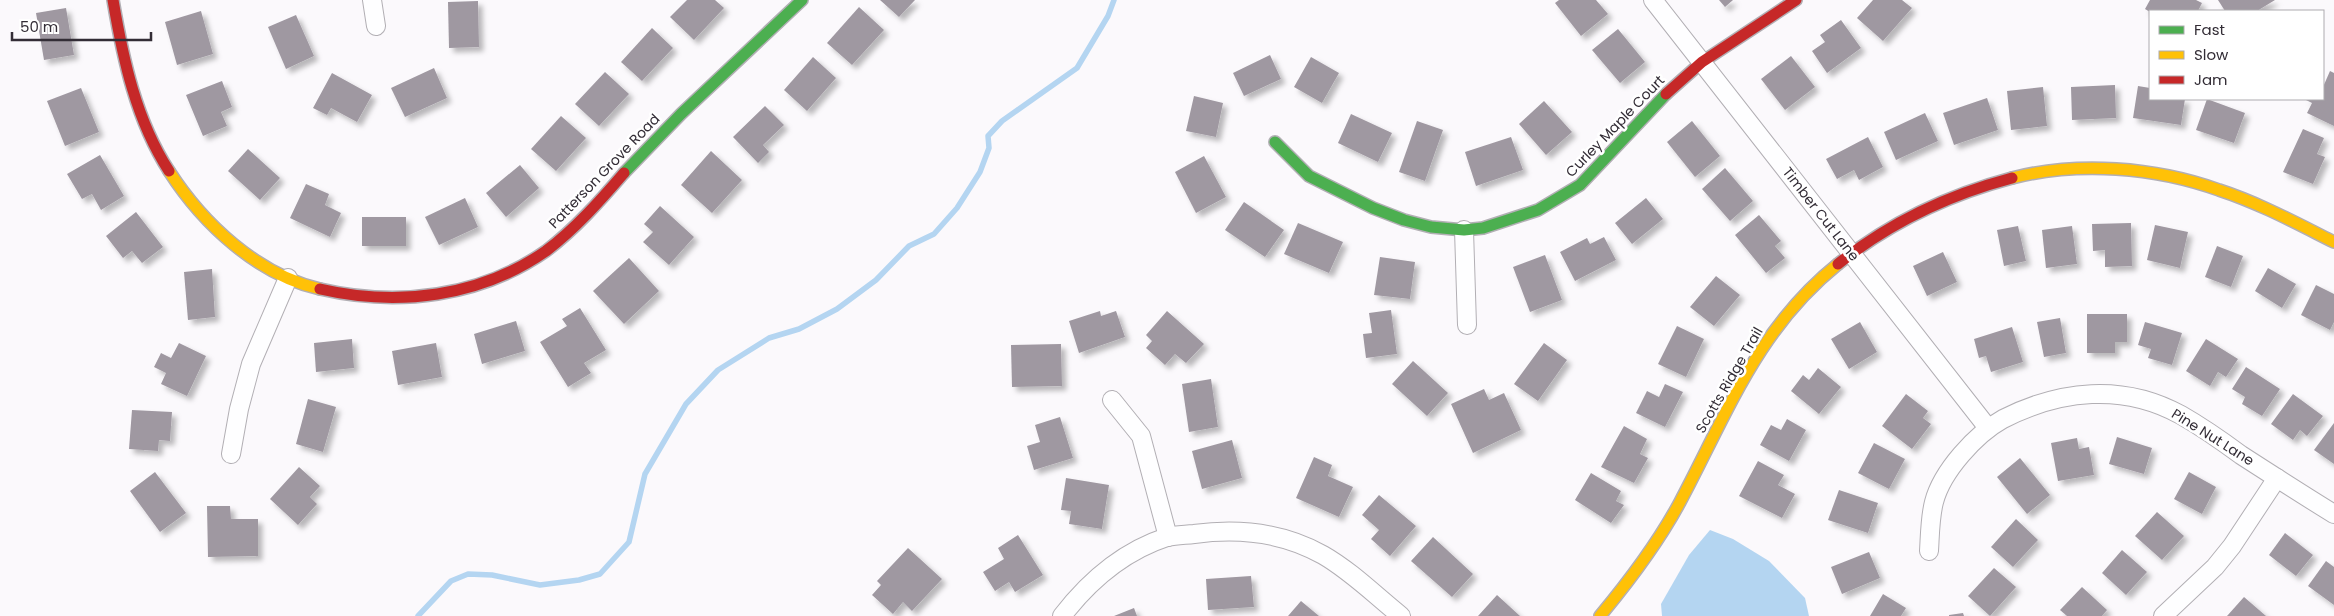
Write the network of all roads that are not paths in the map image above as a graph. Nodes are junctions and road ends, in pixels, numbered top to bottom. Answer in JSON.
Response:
{"nodes":[{"id":1,"x":113,"y":0,"type":"edge"},
{"id":2,"x":372,"y":0,"type":"edge"},
{"id":3,"x":802,"y":0,"type":"edge"},
{"id":4,"x":1653,"y":0,"type":"edge"},
{"id":5,"x":1796,"y":0,"type":"edge"},
{"id":6,"x":376,"y":26,"type":"dead end"},
{"id":7,"x":1702,"y":62,"type":"junction"},
{"id":8,"x":1275,"y":142,"type":"dead end"},
{"id":9,"x":1464,"y":230,"type":"junction"},
{"id":10,"x":2332,"y":237,"type":"edge"},
{"id":11,"x":1851,"y":253,"type":"junction"},
{"id":12,"x":288,"y":278,"type":"junction"},
{"id":13,"x":1468,"y":325,"type":"dead end"},
{"id":14,"x":1112,"y":400,"type":"dead end"},
{"id":15,"x":1988,"y":428,"type":"junction"},
{"id":16,"x":231,"y":454,"type":"dead end"},
{"id":17,"x":2277,"y":478,"type":"junction"},
{"id":18,"x":2334,"y":514,"type":"edge"},
{"id":19,"x":1168,"y":537,"type":"junction"},
{"id":20,"x":1929,"y":551,"type":"dead end"},
{"id":21,"x":1062,"y":616,"type":"edge"},
{"id":22,"x":1402,"y":616,"type":"edge"},
{"id":23,"x":1600,"y":616,"type":"edge"},
{"id":24,"x":2164,"y":616,"type":"edge"}],
"edges":[{"from":1,"to":12,"type":"street","name":"Patterson Grove Road"},
{"from":2,"to":6,"type":"street"},
{"from":3,"to":12,"type":"street","name":"Patterson Grove Road"},
{"from":4,"to":7,"type":"street","name":"Timber Cut Lane"},
{"from":5,"to":7,"type":"street","name":"Curley Maple Court"},
{"from":7,"to":9,"type":"street","name":"Curley Maple Court"},
{"from":7,"to":11,"type":"street","name":"Timber Cut Lane"},
{"from":8,"to":9,"type":"street","name":"Curley Maple Court"},
{"from":9,"to":13,"type":"street"},
{"from":10,"to":11,"type":"street","name":"Scotts Ridge Trail"},
{"from":11,"to":15,"type":"street","name":"Timber Cut Lane"},
{"from":11,"to":23,"type":"street","name":"Scotts Ridge Trail"},
{"from":12,"to":16,"type":"street"},
{"from":14,"to":19,"type":"street"},
{"from":15,"to":17,"type":"street","name":"Pine Nut Lane"},
{"from":15,"to":20,"type":"street","name":"Pine Nut Lane"},
{"from":17,"to":18,"type":"street","name":"Pine Nut Lane"},
{"from":17,"to":24,"type":"street"},
{"from":19,"to":21,"type":"street"},
{"from":19,"to":22,"type":"street"}]}
